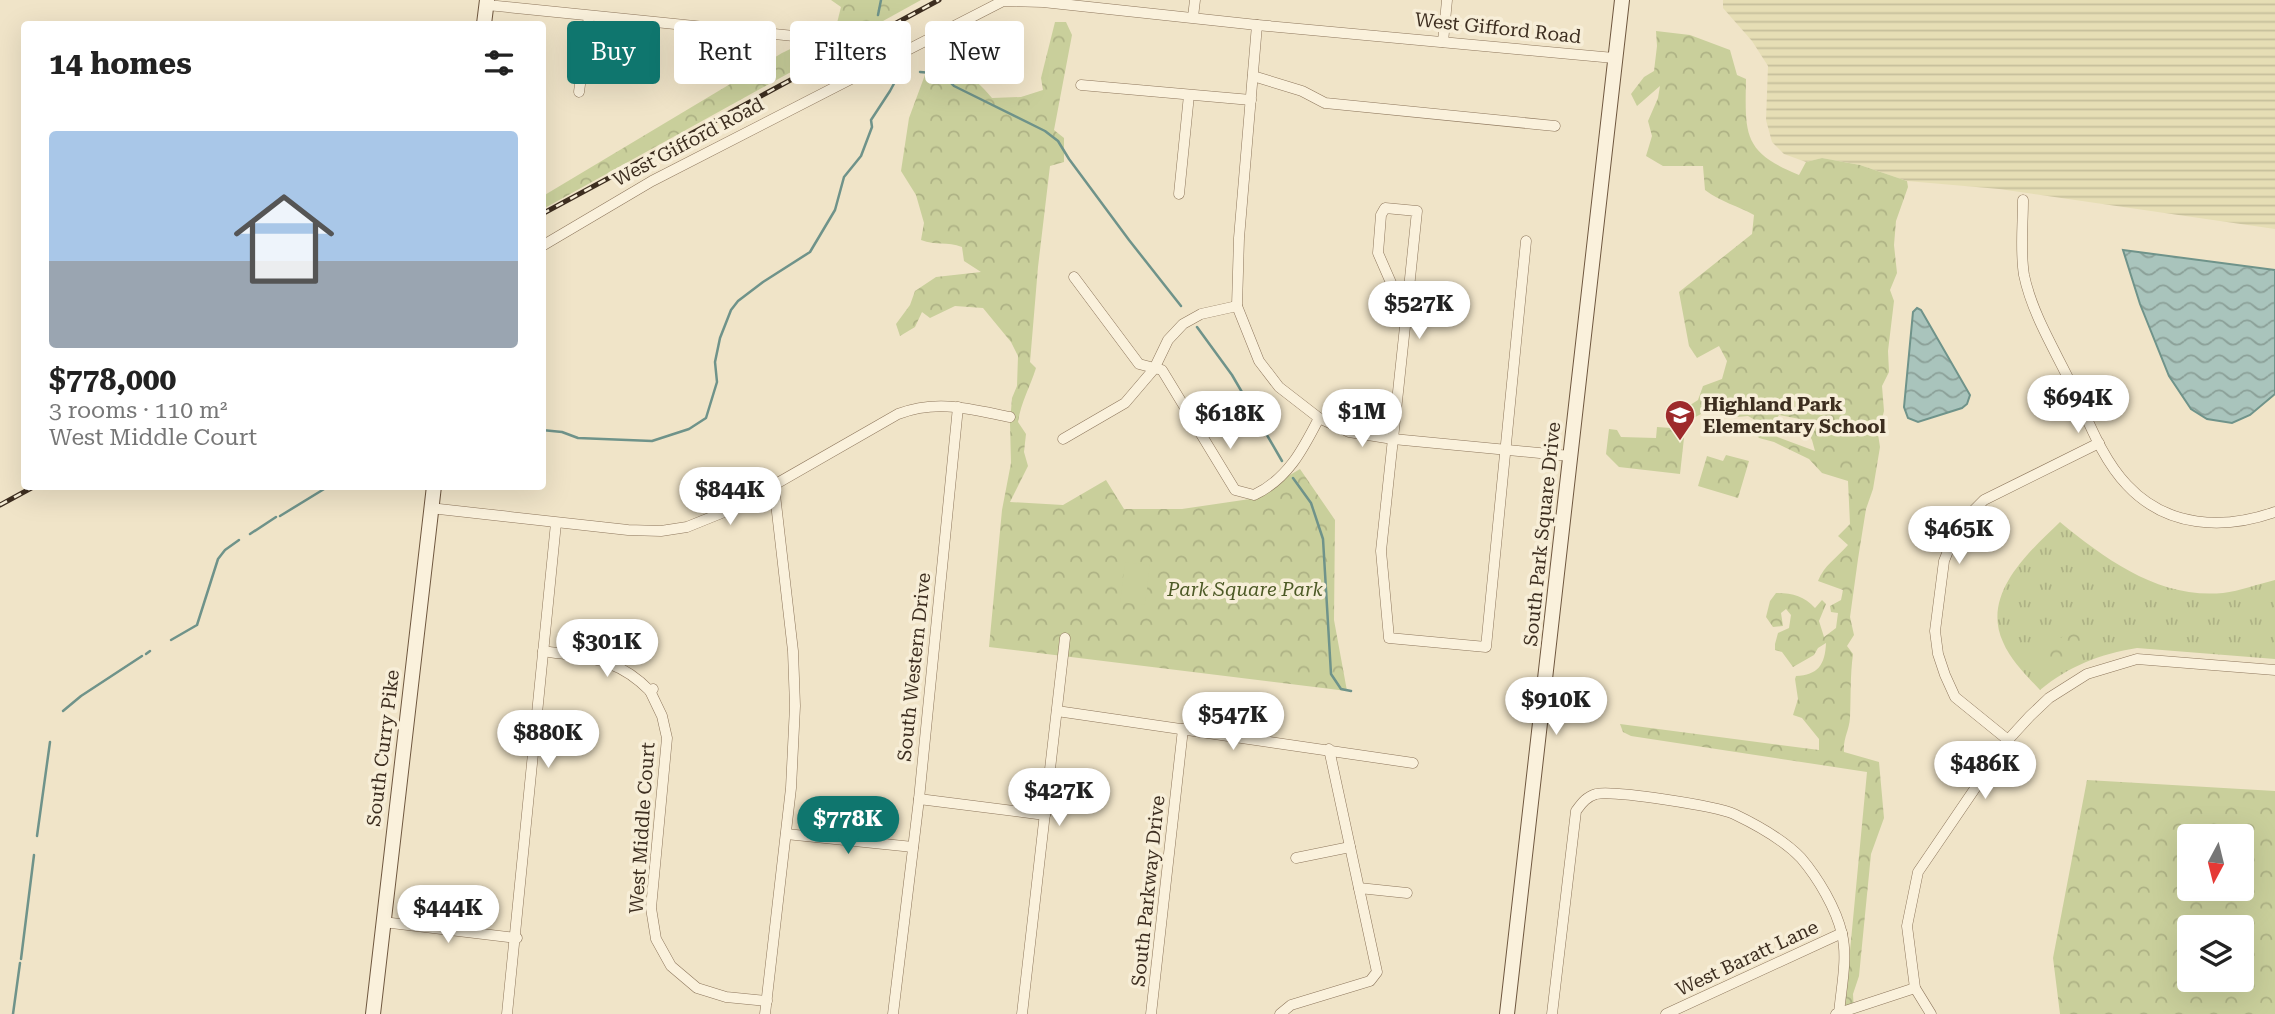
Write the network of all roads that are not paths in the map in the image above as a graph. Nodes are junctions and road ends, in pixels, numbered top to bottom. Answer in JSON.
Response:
{"nodes":[{"id":1,"x":1195,"y":0,"type":"edge"},
{"id":2,"x":1447,"y":0,"type":"edge"},
{"id":3,"x":1622,"y":0,"type":"edge"},
{"id":4,"x":487,"y":3,"type":"edge"},
{"id":5,"x":589,"y":16,"type":"junction"},
{"id":6,"x":1193,"y":17,"type":"junction"},
{"id":7,"x":484,"y":21,"type":"edge"},
{"id":8,"x":1257,"y":25,"type":"junction"},
{"id":9,"x":790,"y":36,"type":"edge"},
{"id":10,"x":1443,"y":42,"type":"junction"},
{"id":11,"x":1614,"y":58,"type":"junction"},
{"id":12,"x":1253,"y":76,"type":"junction"},
{"id":13,"x":1081,"y":85,"type":"dead end"},
{"id":14,"x":579,"y":92,"type":"dead end"},
{"id":15,"x":1189,"y":95,"type":"junction"},
{"id":16,"x":1251,"y":100,"type":"junction"},
{"id":17,"x":1555,"y":126,"type":"dead end"},
{"id":18,"x":1179,"y":194,"type":"dead end"},
{"id":19,"x":2023,"y":200,"type":"dead end"},
{"id":20,"x":1526,"y":241,"type":"dead end"},
{"id":21,"x":546,"y":244,"type":"edge"},
{"id":22,"x":1074,"y":277,"type":"dead end"},
{"id":23,"x":1237,"y":306,"type":"junction"},
{"id":24,"x":1406,"y":317,"type":"junction"},
{"id":25,"x":1154,"y":369,"type":"junction"},
{"id":26,"x":958,"y":407,"type":"junction"},
{"id":27,"x":1010,"y":417,"type":"dead end"},
{"id":28,"x":1319,"y":418,"type":"junction"},
{"id":29,"x":1063,"y":439,"type":"dead end"},
{"id":30,"x":1393,"y":439,"type":"junction"},
{"id":31,"x":2099,"y":443,"type":"junction"},
{"id":32,"x":1505,"y":449,"type":"junction"},
{"id":33,"x":1570,"y":456,"type":"junction"},
{"id":34,"x":774,"y":486,"type":"junction"},
{"id":35,"x":433,"y":490,"type":"edge"},
{"id":36,"x":430,"y":508,"type":"junction"},
{"id":37,"x":2275,"y":512,"type":"edge"},
{"id":38,"x":556,"y":523,"type":"junction"},
{"id":39,"x":1065,"y":638,"type":"dead end"},
{"id":40,"x":543,"y":651,"type":"junction"},
{"id":41,"x":2275,"y":670,"type":"edge"},
{"id":42,"x":1058,"y":711,"type":"junction"},
{"id":43,"x":1183,"y":729,"type":"junction"},
{"id":44,"x":2008,"y":740,"type":"junction"},
{"id":45,"x":1329,"y":749,"type":"junction"},
{"id":46,"x":1413,"y":763,"type":"dead end"},
{"id":47,"x":919,"y":799,"type":"junction"},
{"id":48,"x":1045,"y":815,"type":"junction"},
{"id":49,"x":786,"y":834,"type":"junction"},
{"id":50,"x":913,"y":847,"type":"junction"},
{"id":51,"x":1350,"y":847,"type":"junction"},
{"id":52,"x":1296,"y":858,"type":"dead end"},
{"id":53,"x":1359,"y":888,"type":"junction"},
{"id":54,"x":1407,"y":893,"type":"dead end"},
{"id":55,"x":383,"y":922,"type":"junction"},
{"id":56,"x":1842,"y":933,"type":"junction"},
{"id":57,"x":517,"y":938,"type":"junction"},
{"id":58,"x":1915,"y":988,"type":"junction"},
{"id":59,"x":767,"y":1002,"type":"junction"},
{"id":60,"x":1838,"y":1013,"type":"edge"},
{"id":61,"x":373,"y":1014,"type":"edge"},
{"id":62,"x":508,"y":1014,"type":"edge"},
{"id":63,"x":765,"y":1014,"type":"edge"},
{"id":64,"x":893,"y":1014,"type":"edge"},
{"id":65,"x":1022,"y":1014,"type":"edge"},
{"id":66,"x":1151,"y":1014,"type":"edge"},
{"id":67,"x":1280,"y":1014,"type":"edge"},
{"id":68,"x":1507,"y":1014,"type":"edge"},
{"id":69,"x":1552,"y":1014,"type":"edge"},
{"id":70,"x":1666,"y":1014,"type":"edge"},
{"id":71,"x":1931,"y":1014,"type":"edge"}],
"edges":[{"from":1,"to":6,"type":"street"},
{"from":2,"to":10,"type":"street"},
{"from":3,"to":11,"type":"street"},
{"from":4,"to":5,"type":"street"},
{"from":4,"to":7,"type":"street"},
{"from":5,"to":9,"type":"street"},
{"from":5,"to":14,"type":"street"},
{"from":6,"to":8,"type":"street","name":"West Gifford Road"},
{"from":6,"to":21,"type":"street","name":"West Gifford Road"},
{"from":8,"to":10,"type":"street","name":"West Gifford Road"},
{"from":8,"to":12,"type":"street"},
{"from":10,"to":11,"type":"street","name":"West Gifford Road"},
{"from":11,"to":33,"type":"street","name":"South Park Square Drive"},
{"from":12,"to":16,"type":"street"},
{"from":12,"to":17,"type":"street"},
{"from":13,"to":15,"type":"street"},
{"from":15,"to":16,"type":"street"},
{"from":15,"to":18,"type":"street"},
{"from":16,"to":23,"type":"street"},
{"from":19,"to":31,"type":"street"},
{"from":20,"to":32,"type":"street"},
{"from":22,"to":25,"type":"street"},
{"from":23,"to":25,"type":"street"},
{"from":23,"to":28,"type":"street"},
{"from":24,"to":24,"type":"street"},
{"from":24,"to":30,"type":"street"},
{"from":25,"to":28,"type":"street"},
{"from":25,"to":29,"type":"street"},
{"from":26,"to":27,"type":"street"},
{"from":26,"to":34,"type":"street"},
{"from":26,"to":47,"type":"street","name":"South Western Drive"},
{"from":28,"to":30,"type":"street"},
{"from":30,"to":32,"type":"street"},
{"from":30,"to":32,"type":"street"},
{"from":31,"to":37,"type":"street"},
{"from":31,"to":44,"type":"street"},
{"from":32,"to":33,"type":"street"},
{"from":33,"to":68,"type":"street","name":"South Park Square Drive"},
{"from":34,"to":38,"type":"street"},
{"from":34,"to":49,"type":"street"},
{"from":35,"to":36,"type":"street","name":"South Curry Pike"},
{"from":36,"to":38,"type":"street"},
{"from":36,"to":55,"type":"street","name":"South Curry Pike"},
{"from":38,"to":40,"type":"street"},
{"from":39,"to":42,"type":"street"},
{"from":40,"to":57,"type":"street"},
{"from":40,"to":59,"type":"street","name":"West Middle Court"},
{"from":41,"to":44,"type":"street"},
{"from":42,"to":43,"type":"street"},
{"from":42,"to":48,"type":"street"},
{"from":43,"to":45,"type":"street"},
{"from":43,"to":66,"type":"street","name":"South Parkway Drive"},
{"from":44,"to":58,"type":"street"},
{"from":45,"to":46,"type":"street"},
{"from":45,"to":51,"type":"street"},
{"from":47,"to":48,"type":"street"},
{"from":47,"to":50,"type":"street","name":"South Western Drive"},
{"from":48,"to":65,"type":"street"},
{"from":49,"to":50,"type":"street"},
{"from":49,"to":59,"type":"street"},
{"from":50,"to":64,"type":"street","name":"South Western Drive"},
{"from":51,"to":52,"type":"street"},
{"from":51,"to":53,"type":"street"},
{"from":53,"to":54,"type":"street"},
{"from":53,"to":67,"type":"street"},
{"from":55,"to":57,"type":"street"},
{"from":55,"to":61,"type":"street","name":"South Curry Pike"},
{"from":56,"to":60,"type":"street"},
{"from":56,"to":69,"type":"street"},
{"from":56,"to":70,"type":"street","name":"West Baratt Lane"},
{"from":57,"to":62,"type":"street"},
{"from":58,"to":60,"type":"street"},
{"from":58,"to":71,"type":"street"},
{"from":59,"to":63,"type":"street"}]}
